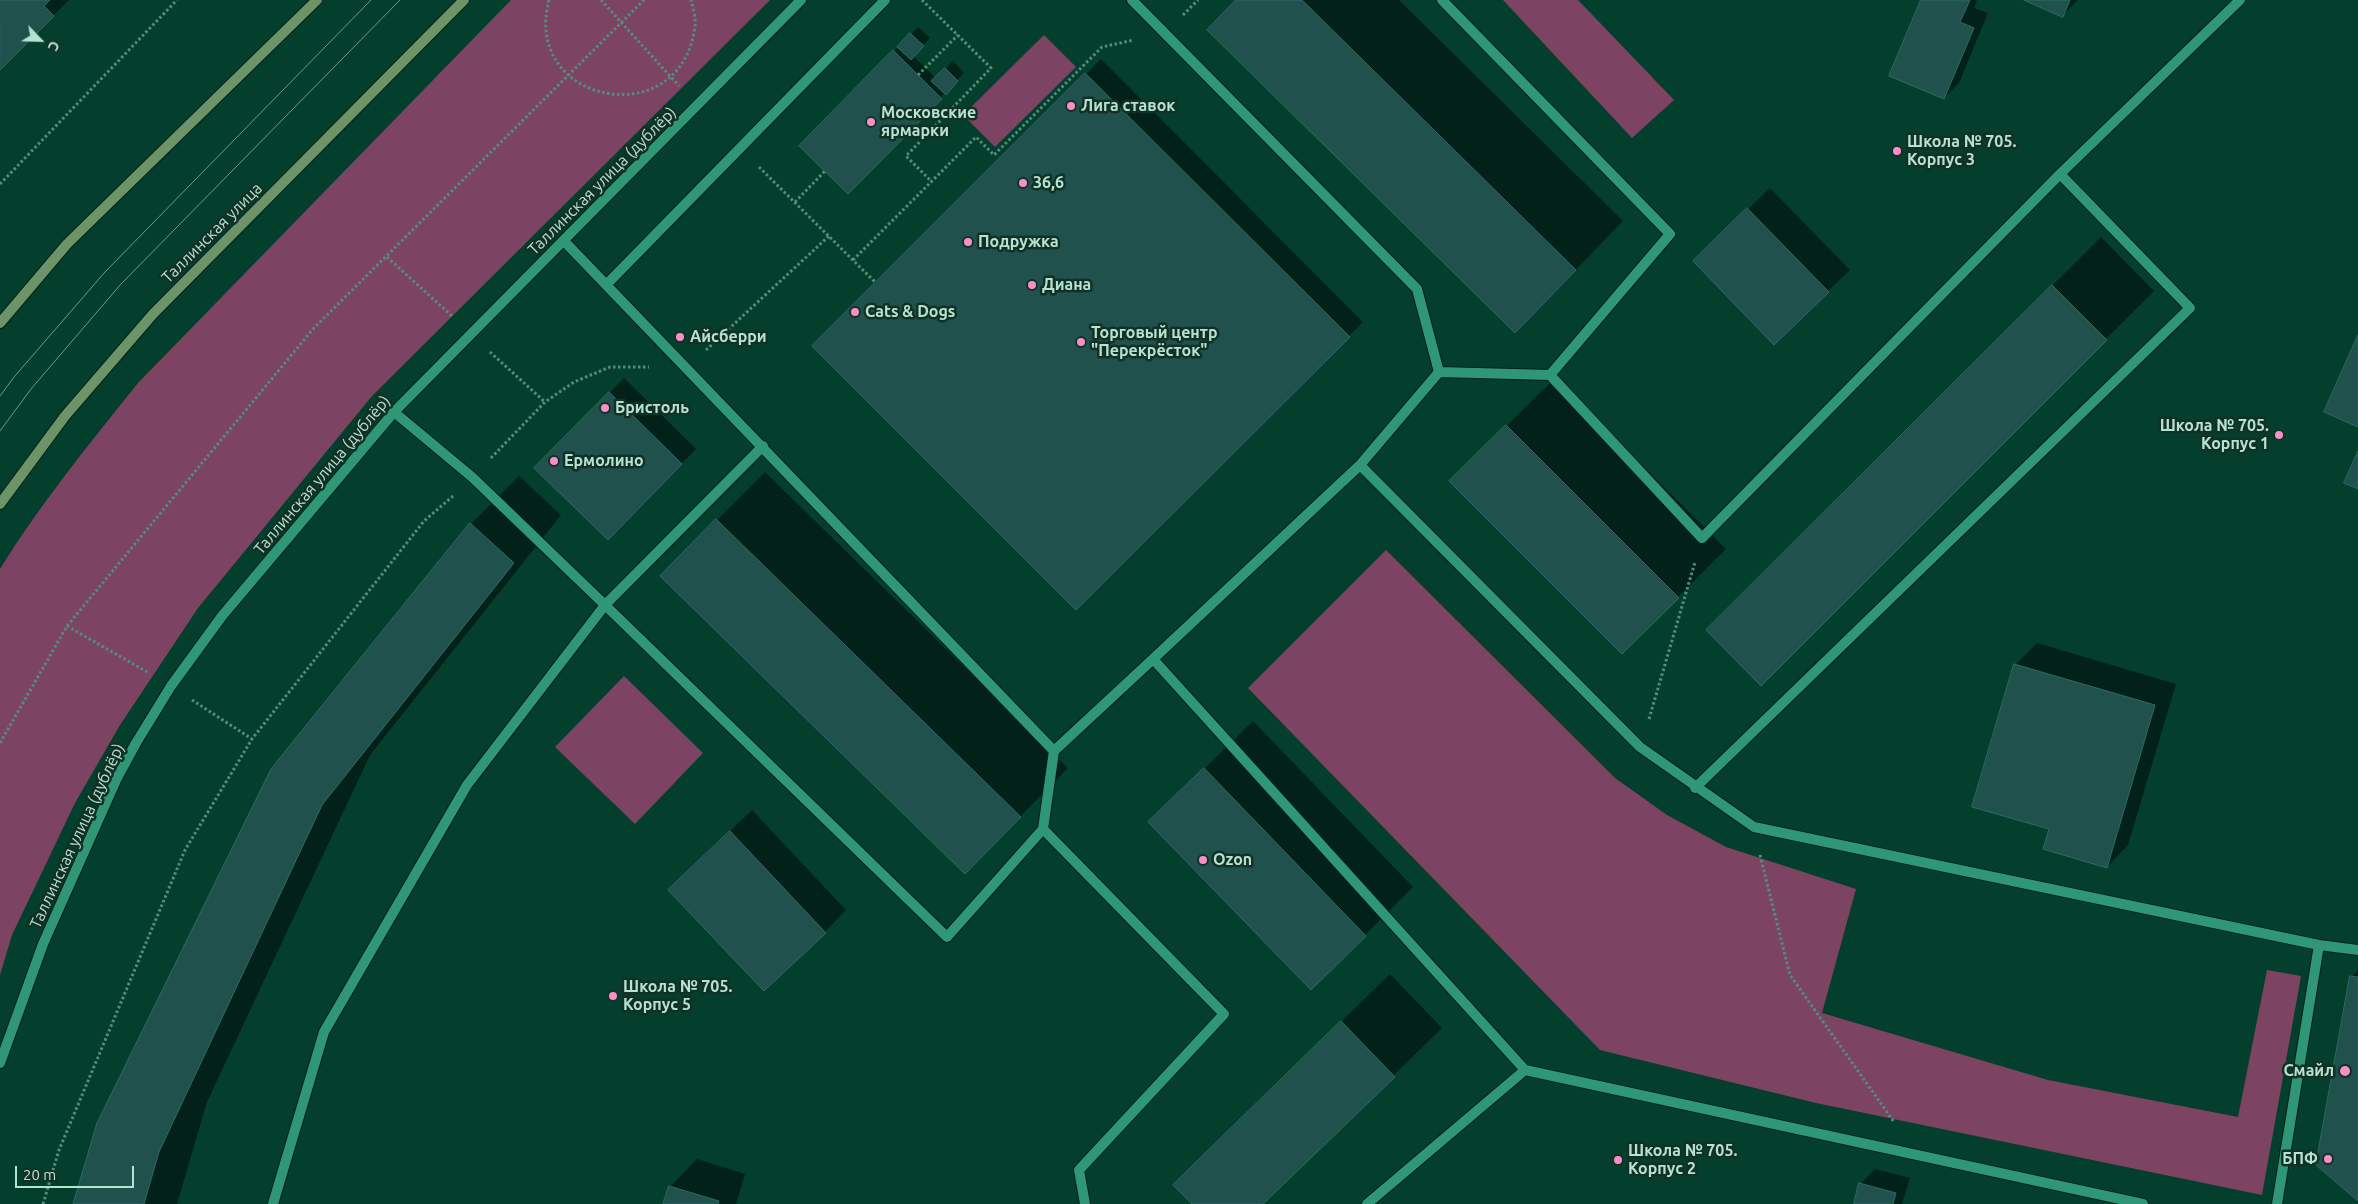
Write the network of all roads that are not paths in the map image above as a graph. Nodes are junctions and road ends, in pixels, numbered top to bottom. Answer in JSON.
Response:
{"nodes":[{"id":1,"x":317,"y":0,"type":"edge"},
{"id":2,"x":464,"y":0,"type":"edge"},
{"id":3,"x":801,"y":0,"type":"edge"},
{"id":4,"x":885,"y":0,"type":"edge"},
{"id":5,"x":1132,"y":0,"type":"edge"},
{"id":6,"x":1442,"y":0,"type":"edge"},
{"id":7,"x":2240,"y":0,"type":"edge"},
{"id":8,"x":2060,"y":174,"type":"junction"},
{"id":9,"x":564,"y":240,"type":"junction"},
{"id":10,"x":607,"y":284,"type":"junction"},
{"id":11,"x":0,"y":323,"type":"edge"},
{"id":12,"x":1439,"y":372,"type":"junction"},
{"id":13,"x":1550,"y":375,"type":"junction"},
{"id":14,"x":394,"y":412,"type":"junction"},
{"id":15,"x":763,"y":446,"type":"junction"},
{"id":16,"x":1360,"y":465,"type":"junction"},
{"id":17,"x":0,"y":504,"type":"edge"},
{"id":18,"x":605,"y":605,"type":"junction"},
{"id":19,"x":1153,"y":659,"type":"junction"},
{"id":20,"x":1054,"y":751,"type":"junction"},
{"id":21,"x":1695,"y":788,"type":"junction"},
{"id":22,"x":1043,"y":829,"type":"junction"},
{"id":23,"x":2319,"y":945,"type":"junction"},
{"id":24,"x":2358,"y":950,"type":"edge"},
{"id":25,"x":0,"y":1063,"type":"edge"},
{"id":26,"x":1525,"y":1070,"type":"junction"},
{"id":27,"x":273,"y":1204,"type":"edge"},
{"id":28,"x":1085,"y":1204,"type":"edge"},
{"id":29,"x":1367,"y":1204,"type":"edge"},
{"id":30,"x":2142,"y":1204,"type":"edge"},
{"id":31,"x":2277,"y":1204,"type":"edge"}],
"edges":[{"from":1,"to":11,"type":"main road"},
{"from":2,"to":17,"type":"main road","name":"Таллинская улица"},
{"from":3,"to":9,"type":"street","name":"Таллинская улица (дублёр)"},
{"from":4,"to":10,"type":"street"},
{"from":5,"to":12,"type":"street"},
{"from":6,"to":13,"type":"street"},
{"from":7,"to":8,"type":"street"},
{"from":8,"to":13,"type":"street"},
{"from":8,"to":21,"type":"street"},
{"from":9,"to":10,"type":"street"},
{"from":9,"to":14,"type":"street","name":"Таллинская улица (дублёр)"},
{"from":10,"to":15,"type":"street"},
{"from":12,"to":13,"type":"street"},
{"from":12,"to":16,"type":"street"},
{"from":14,"to":18,"type":"street"},
{"from":14,"to":25,"type":"street","name":"Таллинская улица (дублёр)"},
{"from":15,"to":18,"type":"street"},
{"from":15,"to":20,"type":"street"},
{"from":16,"to":19,"type":"street"},
{"from":16,"to":21,"type":"street"},
{"from":18,"to":22,"type":"street"},
{"from":18,"to":27,"type":"street"},
{"from":19,"to":20,"type":"street"},
{"from":19,"to":26,"type":"street"},
{"from":20,"to":22,"type":"street"},
{"from":21,"to":23,"type":"street"},
{"from":22,"to":28,"type":"street"},
{"from":23,"to":24,"type":"street"},
{"from":23,"to":31,"type":"street"},
{"from":26,"to":29,"type":"street"},
{"from":26,"to":30,"type":"street"}]}
